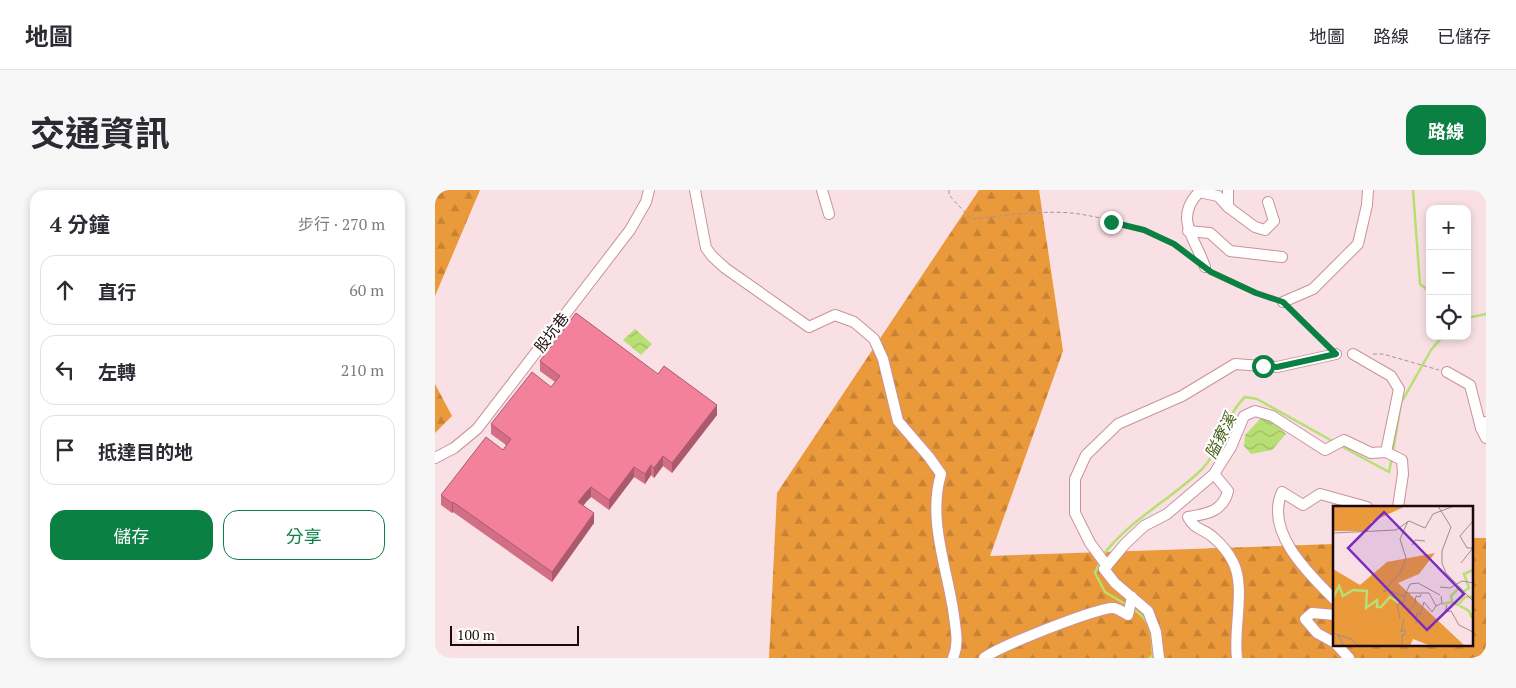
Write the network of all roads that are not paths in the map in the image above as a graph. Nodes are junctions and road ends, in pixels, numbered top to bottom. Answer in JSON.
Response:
{"nodes":[{"id":1,"x":649,"y":190,"type":"edge"},
{"id":2,"x":695,"y":190,"type":"edge"},
{"id":3,"x":821,"y":190,"type":"edge"},
{"id":4,"x":1228,"y":190,"type":"edge"},
{"id":5,"x":1367,"y":190,"type":"edge"},
{"id":6,"x":1268,"y":202,"type":"dead end"},
{"id":7,"x":1228,"y":207,"type":"junction"},
{"id":8,"x":829,"y":214,"type":"dead end"},
{"id":9,"x":1188,"y":231,"type":"junction"},
{"id":10,"x":1282,"y":257,"type":"dead end"},
{"id":11,"x":1205,"y":267,"type":"road end"},
{"id":12,"x":1283,"y":302,"type":"road end"},
{"id":13,"x":1336,"y":354,"type":"road end"},
{"id":14,"x":1353,"y":354,"type":"dead end"},
{"id":15,"x":1447,"y":372,"type":"road end"},
{"id":16,"x":1484,"y":425,"type":"edge"},
{"id":17,"x":1486,"y":438,"type":"edge"},
{"id":18,"x":1386,"y":452,"type":"junction"},
{"id":19,"x":435,"y":458,"type":"edge"},
{"id":20,"x":1214,"y":474,"type":"junction"},
{"id":21,"x":1363,"y":506,"type":"edge"},
{"id":22,"x":1398,"y":506,"type":"edge"},
{"id":23,"x":1106,"y":566,"type":"junction"},
{"id":24,"x":1132,"y":597,"type":"junction"},
{"id":25,"x":1333,"y":598,"type":"edge"},
{"id":26,"x":1333,"y":615,"type":"edge"},
{"id":27,"x":1333,"y":642,"type":"edge"},
{"id":28,"x":1338,"y":646,"type":"edge"},
{"id":29,"x":953,"y":658,"type":"edge"},
{"id":30,"x":984,"y":658,"type":"edge"},
{"id":31,"x":1159,"y":658,"type":"edge"},
{"id":32,"x":1237,"y":658,"type":"edge"},
{"id":33,"x":1349,"y":658,"type":"edge"}],
"edges":[{"from":1,"to":19,"type":"street","name":"股坑巷"},
{"from":2,"to":29,"type":"street"},
{"from":3,"to":8,"type":"street"},
{"from":4,"to":7,"type":"street"},
{"from":5,"to":12,"type":"street"},
{"from":6,"to":7,"type":"street"},
{"from":7,"to":9,"type":"street"},
{"from":9,"to":10,"type":"street"},
{"from":9,"to":11,"type":"street"},
{"from":13,"to":23,"type":"street"},
{"from":14,"to":18,"type":"street"},
{"from":15,"to":16,"type":"street"},
{"from":16,"to":17,"type":"street"},
{"from":18,"to":20,"type":"street"},
{"from":18,"to":22,"type":"street"},
{"from":20,"to":23,"type":"street"},
{"from":20,"to":32,"type":"street"},
{"from":21,"to":25,"type":"street"},
{"from":23,"to":24,"type":"street"},
{"from":24,"to":30,"type":"street"},
{"from":24,"to":31,"type":"street"},
{"from":26,"to":27,"type":"street"},
{"from":28,"to":33,"type":"street"}]}
